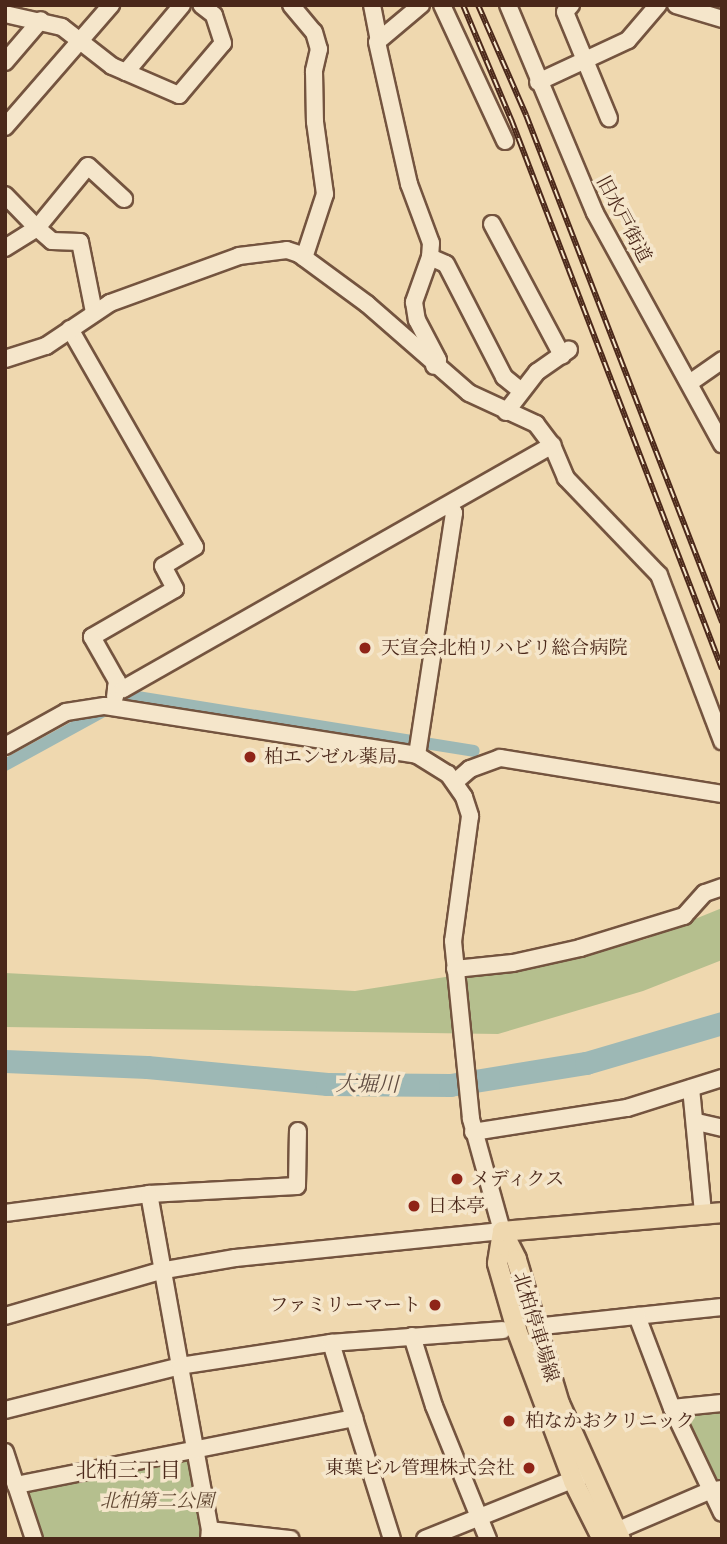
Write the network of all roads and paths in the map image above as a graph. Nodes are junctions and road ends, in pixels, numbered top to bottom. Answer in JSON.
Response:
{"nodes":[{"id":1,"x":111,"y":5,"type":"edge"},
{"id":2,"x":182,"y":5,"type":"edge"},
{"id":3,"x":201,"y":5,"type":"edge"},
{"id":4,"x":291,"y":5,"type":"edge"},
{"id":5,"x":372,"y":5,"type":"edge"},
{"id":6,"x":421,"y":5,"type":"edge"},
{"id":7,"x":442,"y":5,"type":"edge"},
{"id":8,"x":508,"y":5,"type":"edge"},
{"id":9,"x":571,"y":5,"type":"edge"},
{"id":10,"x":658,"y":5,"type":"edge"},
{"id":11,"x":676,"y":5,"type":"edge"},
{"id":12,"x":5,"y":14,"type":"edge"},
{"id":13,"x":722,"y":19,"type":"edge"},
{"id":14,"x":41,"y":20,"type":"junction"},
{"id":15,"x":378,"y":37,"type":"junction"},
{"id":16,"x":80,"y":42,"type":"junction"},
{"id":17,"x":586,"y":61,"type":"junction"},
{"id":18,"x":5,"y":62,"type":"edge"},
{"id":19,"x":126,"y":72,"type":"junction"},
{"id":20,"x":538,"y":82,"type":"junction"},
{"id":21,"x":609,"y":118,"type":"dead end"},
{"id":22,"x":5,"y":127,"type":"edge"},
{"id":23,"x":505,"y":141,"type":"dead end"},
{"id":24,"x":5,"y":195,"type":"edge"},
{"id":25,"x":124,"y":199,"type":"dead end"},
{"id":26,"x":492,"y":224,"type":"dead end"},
{"id":27,"x":37,"y":228,"type":"junction"},
{"id":28,"x":5,"y":248,"type":"edge"},
{"id":29,"x":430,"y":257,"type":"junction"},
{"id":30,"x":304,"y":258,"type":"junction"},
{"id":31,"x":94,"y":312,"type":"junction"},
{"id":32,"x":71,"y":329,"type":"junction"},
{"id":33,"x":5,"y":359,"type":"edge"},
{"id":34,"x":722,"y":360,"type":"edge"},
{"id":35,"x":434,"y":366,"type":"junction"},
{"id":36,"x":691,"y":382,"type":"junction"},
{"id":37,"x":521,"y":391,"type":"junction"},
{"id":38,"x":506,"y":412,"type":"junction"},
{"id":39,"x":722,"y":444,"type":"edge"},
{"id":40,"x":552,"y":445,"type":"junction"},
{"id":41,"x":449,"y":506,"type":"junction"},
{"id":42,"x":116,"y":688,"type":"junction"},
{"id":43,"x":114,"y":707,"type":"junction"},
{"id":44,"x":722,"y":741,"type":"edge"},
{"id":45,"x":5,"y":746,"type":"edge"},
{"id":46,"x":417,"y":755,"type":"junction"},
{"id":47,"x":455,"y":782,"type":"junction"},
{"id":48,"x":722,"y":794,"type":"edge"},
{"id":49,"x":722,"y":887,"type":"edge"},
{"id":50,"x":455,"y":969,"type":"junction"},
{"id":51,"x":722,"y":1078,"type":"edge"},
{"id":52,"x":691,"y":1088,"type":"junction"},
{"id":53,"x":697,"y":1122,"type":"junction"},
{"id":54,"x":472,"y":1126,"type":"junction"},
{"id":55,"x":722,"y":1128,"type":"edge"},
{"id":56,"x":298,"y":1131,"type":"dead end"},
{"id":57,"x":149,"y":1194,"type":"junction"},
{"id":58,"x":713,"y":1212,"type":"edge"},
{"id":59,"x":5,"y":1213,"type":"edge"},
{"id":60,"x":502,"y":1231,"type":"junction"},
{"id":61,"x":160,"y":1271,"type":"junction"},
{"id":62,"x":722,"y":1307,"type":"edge"},
{"id":63,"x":5,"y":1316,"type":"edge"},
{"id":64,"x":638,"y":1316,"type":"junction"},
{"id":65,"x":543,"y":1326,"type":"dead end"},
{"id":66,"x":503,"y":1330,"type":"dead end"},
{"id":67,"x":412,"y":1336,"type":"junction"},
{"id":68,"x":331,"y":1343,"type":"junction"},
{"id":69,"x":180,"y":1366,"type":"junction"},
{"id":70,"x":722,"y":1404,"type":"edge"},
{"id":71,"x":672,"y":1408,"type":"junction"},
{"id":72,"x":5,"y":1410,"type":"edge"},
{"id":73,"x":354,"y":1418,"type":"junction"},
{"id":74,"x":195,"y":1450,"type":"junction"},
{"id":75,"x":5,"y":1452,"type":"edge"},
{"id":76,"x":580,"y":1477,"type":"junction"},
{"id":77,"x":16,"y":1485,"type":"junction"},
{"id":78,"x":715,"y":1490,"type":"edge"},
{"id":79,"x":722,"y":1513,"type":"edge"},
{"id":80,"x":479,"y":1521,"type":"junction"},
{"id":81,"x":210,"y":1535,"type":"edge"},
{"id":82,"x":613,"y":1536,"type":"edge"},
{"id":83,"x":34,"y":1539,"type":"edge"},
{"id":84,"x":290,"y":1539,"type":"edge"},
{"id":85,"x":392,"y":1539,"type":"edge"},
{"id":86,"x":425,"y":1539,"type":"edge"},
{"id":87,"x":488,"y":1539,"type":"edge"}],
"edges":[{"from":1,"to":16,"type":"street"},
{"from":2,"to":19,"type":"street"},
{"from":3,"to":19,"type":"street"},
{"from":4,"to":30,"type":"street"},
{"from":5,"to":15,"type":"street"},
{"from":6,"to":15,"type":"street"},
{"from":7,"to":23,"type":"street"},
{"from":8,"to":20,"type":"street","name":"旧水戸街道"},
{"from":9,"to":17,"type":"street"},
{"from":10,"to":17,"type":"street"},
{"from":11,"to":13,"type":"street"},
{"from":12,"to":14,"type":"street"},
{"from":14,"to":16,"type":"street"},
{"from":14,"to":18,"type":"street"},
{"from":15,"to":29,"type":"street"},
{"from":16,"to":19,"type":"street"},
{"from":16,"to":22,"type":"street"},
{"from":17,"to":20,"type":"street"},
{"from":17,"to":21,"type":"street"},
{"from":20,"to":36,"type":"street","name":"旧水戸街道"},
{"from":24,"to":27,"type":"street"},
{"from":25,"to":27,"type":"street"},
{"from":26,"to":37,"type":"street"},
{"from":27,"to":28,"type":"street"},
{"from":27,"to":31,"type":"street"},
{"from":29,"to":35,"type":"street"},
{"from":29,"to":37,"type":"street"},
{"from":30,"to":31,"type":"street"},
{"from":30,"to":35,"type":"street"},
{"from":31,"to":32,"type":"street"},
{"from":32,"to":33,"type":"street"},
{"from":32,"to":42,"type":"street"},
{"from":34,"to":36,"type":"street"},
{"from":35,"to":38,"type":"street"},
{"from":36,"to":39,"type":"street","name":"旧水戸街道"},
{"from":37,"to":38,"type":"street"},
{"from":38,"to":40,"type":"street"},
{"from":40,"to":41,"type":"street"},
{"from":40,"to":44,"type":"street"},
{"from":41,"to":42,"type":"street"},
{"from":41,"to":46,"type":"street"},
{"from":42,"to":43,"type":"street"},
{"from":43,"to":45,"type":"street"},
{"from":43,"to":46,"type":"street"},
{"from":46,"to":47,"type":"street"},
{"from":47,"to":48,"type":"street"},
{"from":47,"to":50,"type":"street"},
{"from":49,"to":50,"type":"street"},
{"from":50,"to":54,"type":"street"},
{"from":51,"to":52,"type":"street"},
{"from":52,"to":53,"type":"street"},
{"from":52,"to":54,"type":"street"},
{"from":53,"to":55,"type":"street"},
{"from":53,"to":58,"type":"street"},
{"from":54,"to":60,"type":"street"},
{"from":56,"to":57,"type":"street"},
{"from":57,"to":59,"type":"street"},
{"from":57,"to":61,"type":"street"},
{"from":58,"to":60,"type":"main road"},
{"from":60,"to":61,"type":"street"},
{"from":60,"to":76,"type":"main road","name":"北柏停車場線"},
{"from":61,"to":63,"type":"street"},
{"from":61,"to":69,"type":"street"},
{"from":62,"to":64,"type":"street"},
{"from":64,"to":65,"type":"street"},
{"from":64,"to":71,"type":"street"},
{"from":66,"to":67,"type":"street"},
{"from":67,"to":68,"type":"street"},
{"from":67,"to":80,"type":"street"},
{"from":68,"to":69,"type":"street"},
{"from":68,"to":73,"type":"street"},
{"from":69,"to":72,"type":"street"},
{"from":69,"to":74,"type":"street"},
{"from":70,"to":71,"type":"street"},
{"from":71,"to":78,"type":"street"},
{"from":73,"to":74,"type":"street"},
{"from":73,"to":85,"type":"street"},
{"from":74,"to":77,"type":"street"},
{"from":74,"to":81,"type":"street"},
{"from":75,"to":77,"type":"street"},
{"from":76,"to":80,"type":"street"},
{"from":76,"to":82,"type":"main road","name":"北柏停車場線"},
{"from":77,"to":83,"type":"street"},
{"from":78,"to":79,"type":"street"},
{"from":78,"to":82,"type":"street"},
{"from":80,"to":86,"type":"street"},
{"from":80,"to":87,"type":"street"},
{"from":81,"to":84,"type":"street"}]}
